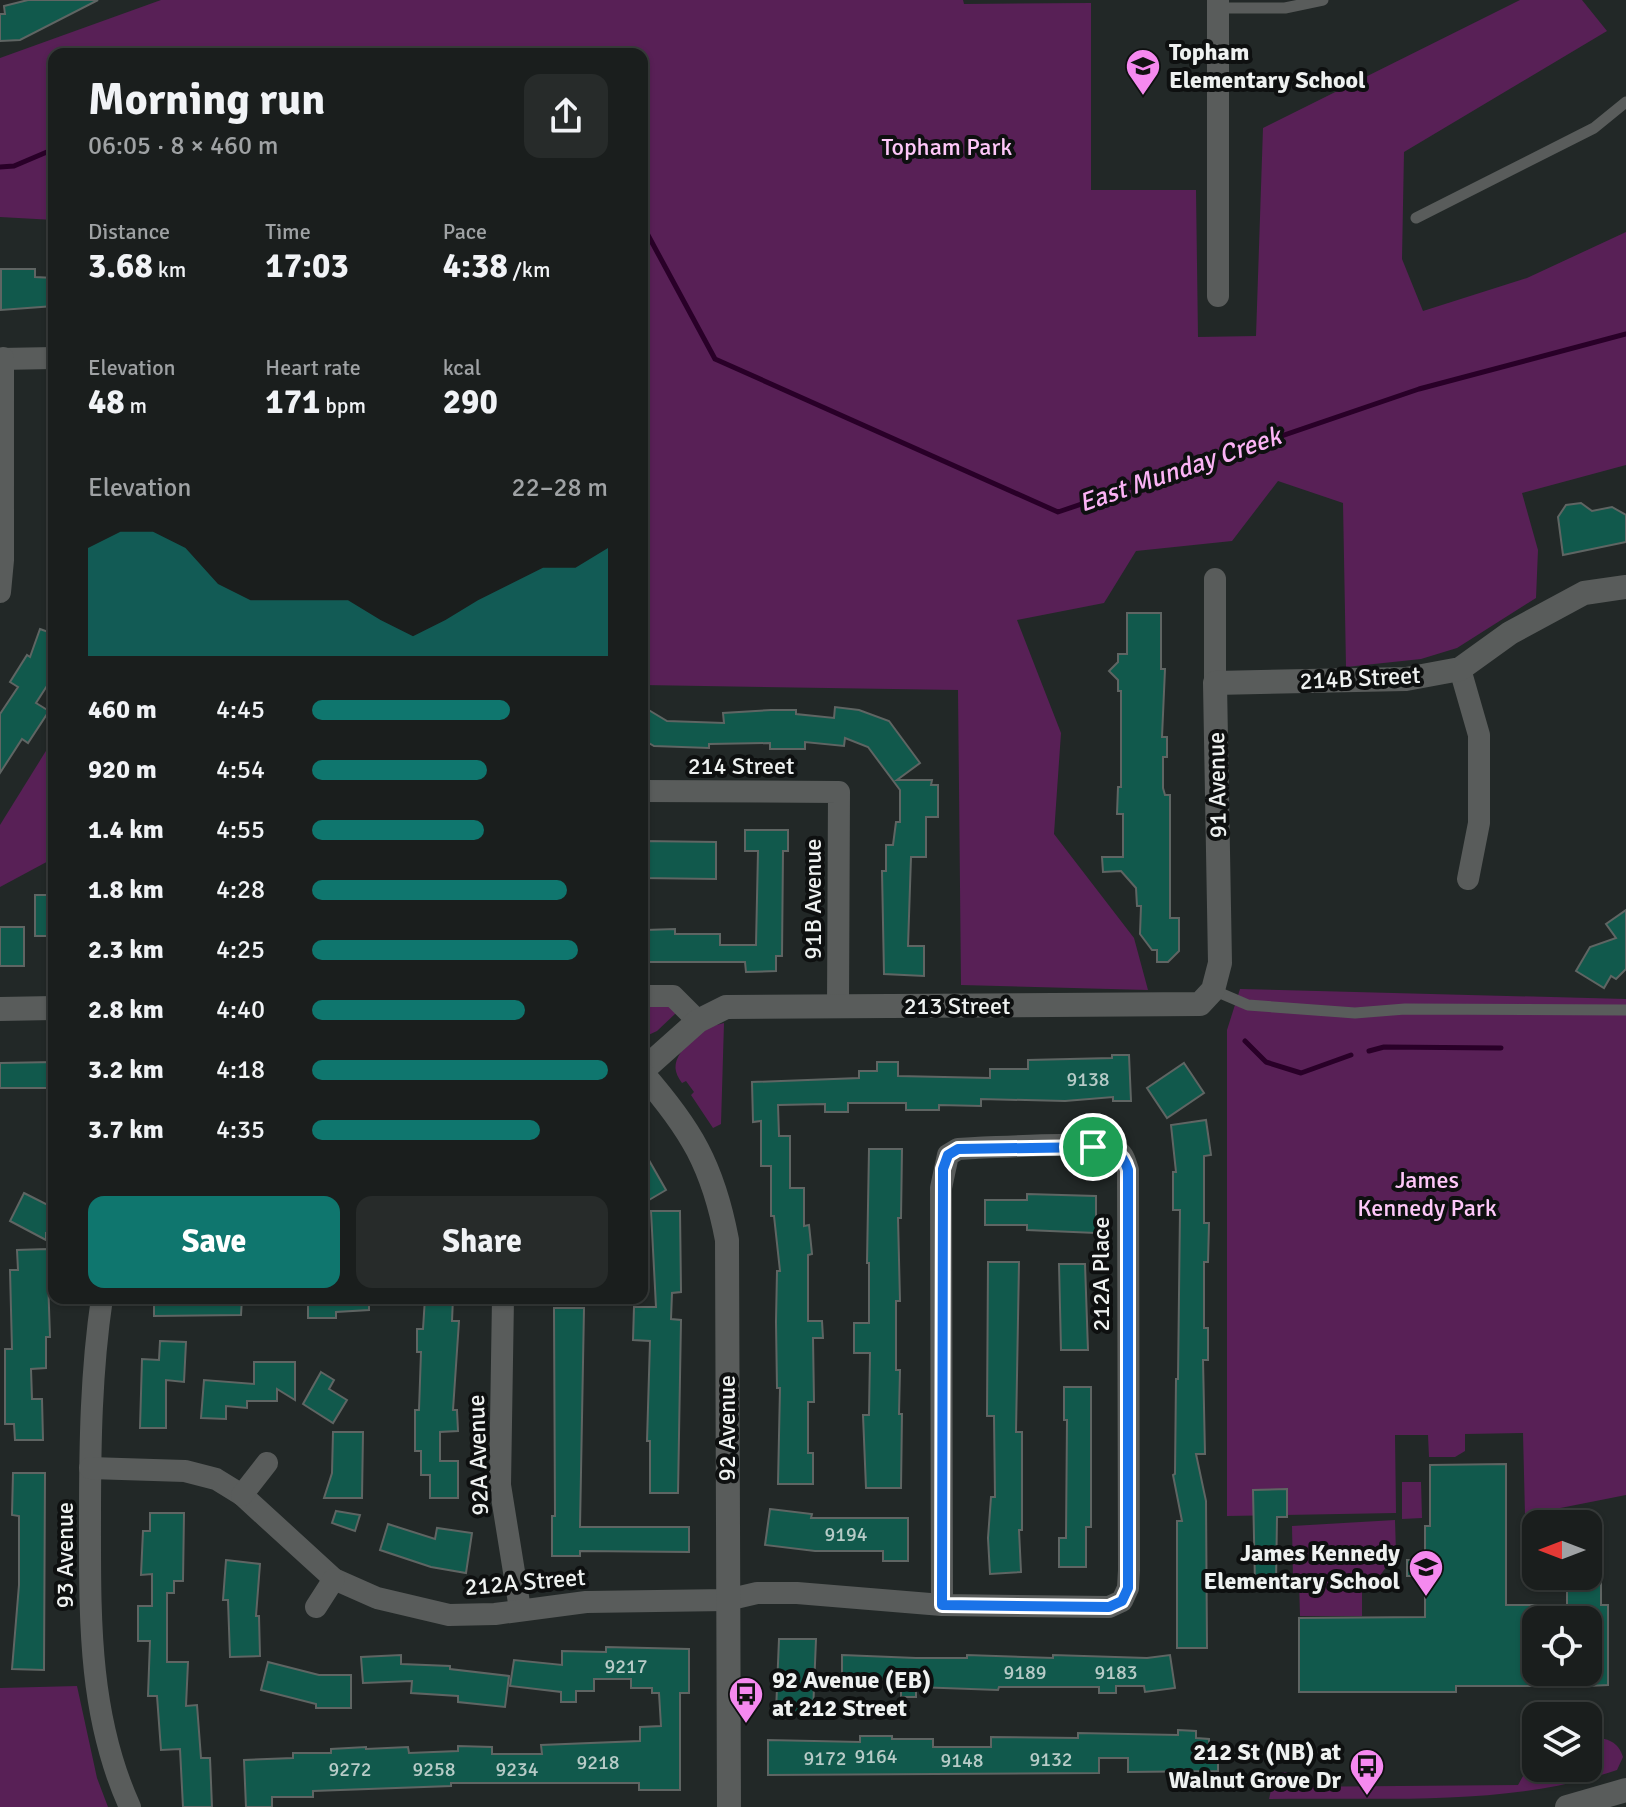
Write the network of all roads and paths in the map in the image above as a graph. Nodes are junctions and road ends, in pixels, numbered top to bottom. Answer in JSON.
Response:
{"nodes":[{"id":1,"x":1323,"y":0,"type":"edge"},
{"id":2,"x":1218,"y":4,"type":"edge"},
{"id":3,"x":1626,"y":102,"type":"edge"},
{"id":4,"x":1416,"y":218,"type":"dead end"},
{"id":5,"x":1218,"y":296,"type":"dead end"},
{"id":6,"x":2,"y":358,"type":"edge"},
{"id":7,"x":48,"y":358,"type":"edge"},
{"id":8,"x":1215,"y":579,"type":"dead end"},
{"id":9,"x":1626,"y":587,"type":"edge"},
{"id":10,"x":0,"y":592,"type":"edge"},
{"id":11,"x":1460,"y":669,"type":"junction"},
{"id":12,"x":1215,"y":683,"type":"junction"},
{"id":13,"x":648,"y":791,"type":"edge"},
{"id":14,"x":839,"y":792,"type":"joint"},
{"id":15,"x":1468,"y":879,"type":"dead end"},
{"id":16,"x":1213,"y":990,"type":"junction"},
{"id":17,"x":648,"y":996,"type":"edge"},
{"id":18,"x":838,"y":1006,"type":"junction"},
{"id":19,"x":48,"y":1008,"type":"edge"},
{"id":20,"x":0,"y":1009,"type":"edge"},
{"id":21,"x":1626,"y":1010,"type":"edge"},
{"id":22,"x":698,"y":1021,"type":"junction"},
{"id":23,"x":648,"y":1067,"type":"edge"},
{"id":24,"x":648,"y":1079,"type":"edge"},
{"id":25,"x":101,"y":1304,"type":"edge"},
{"id":26,"x":503,"y":1304,"type":"edge"},
{"id":27,"x":267,"y":1463,"type":"dead end"},
{"id":28,"x":90,"y":1468,"type":"junction"},
{"id":29,"x":242,"y":1495,"type":"junction"},
{"id":30,"x":334,"y":1579,"type":"junction"},
{"id":31,"x":727,"y":1600,"type":"junction"},
{"id":32,"x":942,"y":1605,"type":"junction"},
{"id":33,"x":316,"y":1607,"type":"dead end"},
{"id":34,"x":520,"y":1609,"type":"junction"},
{"id":35,"x":1626,"y":1790,"type":"edge"},
{"id":36,"x":130,"y":1807,"type":"edge"},
{"id":37,"x":729,"y":1807,"type":"edge"},
{"id":38,"x":1567,"y":1807,"type":"edge"}],
"edges":[{"from":1,"to":2,"type":"lane"},
{"from":2,"to":5,"type":"street"},
{"from":3,"to":4,"type":"lane"},
{"from":6,"to":7,"type":"street"},
{"from":6,"to":10,"type":"street"},
{"from":8,"to":12,"type":"street","name":"91 Avenue"},
{"from":9,"to":11,"type":"street","name":"214B Street"},
{"from":11,"to":12,"type":"street","name":"214B Street"},
{"from":11,"to":15,"type":"street"},
{"from":12,"to":16,"type":"street","name":"91 Avenue"},
{"from":13,"to":14,"type":"street","name":"214 Street"},
{"from":14,"to":18,"type":"street","name":"91B Avenue"},
{"from":16,"to":18,"type":"street","name":"213 Street"},
{"from":16,"to":21,"type":"lane"},
{"from":17,"to":22,"type":"street"},
{"from":18,"to":22,"type":"street","name":"213 Street"},
{"from":19,"to":20,"type":"street"},
{"from":22,"to":23,"type":"street","name":"213 Street"},
{"from":24,"to":31,"type":"street","name":"92 Avenue"},
{"from":25,"to":28,"type":"street","name":"93 Avenue"},
{"from":26,"to":34,"type":"street","name":"92A Avenue"},
{"from":27,"to":29,"type":"street"},
{"from":28,"to":29,"type":"street","name":"212A Street"},
{"from":28,"to":36,"type":"street","name":"93 Avenue"},
{"from":29,"to":30,"type":"street","name":"212A Street"},
{"from":30,"to":33,"type":"street"},
{"from":30,"to":34,"type":"street","name":"212A Street"},
{"from":31,"to":32,"type":"street","name":"212A Place"},
{"from":31,"to":34,"type":"street","name":"212A Street"},
{"from":31,"to":37,"type":"street","name":"92 Avenue"},
{"from":32,"to":32,"type":"street","name":"212A Place"},
{"from":35,"to":38,"type":"street"}]}
